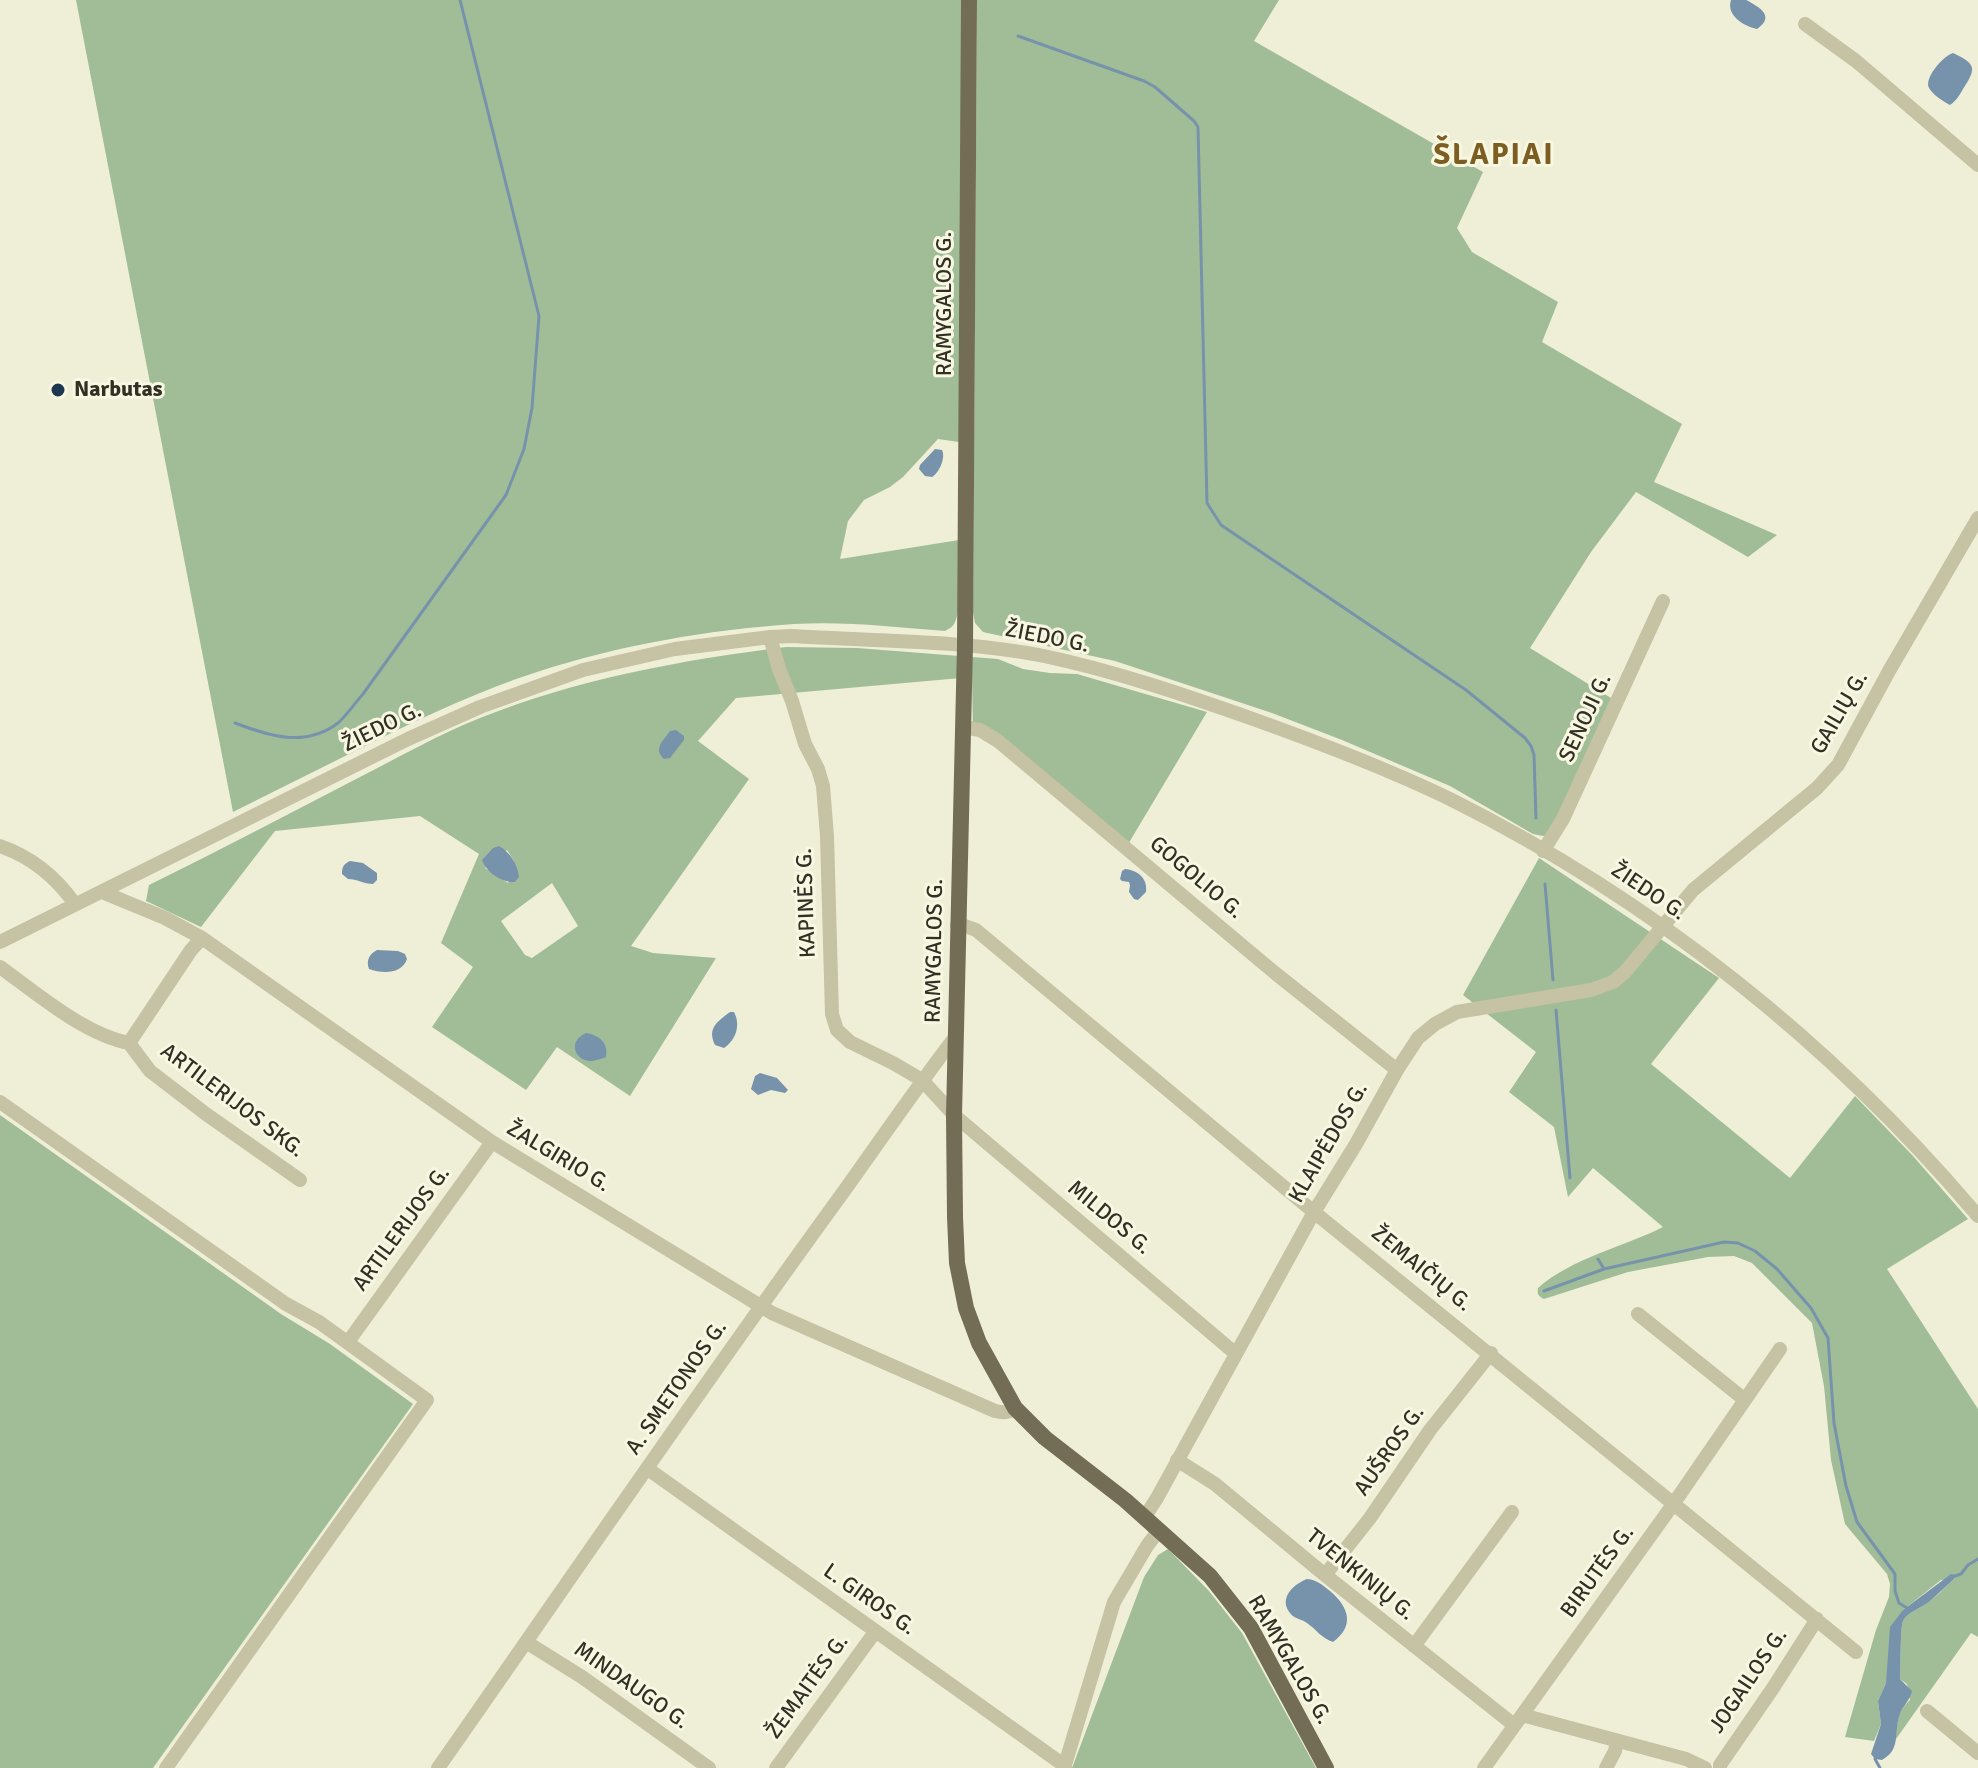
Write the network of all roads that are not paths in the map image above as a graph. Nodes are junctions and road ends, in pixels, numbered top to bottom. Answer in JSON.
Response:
{"nodes":[{"id":1,"x":969,"y":0,"type":"edge"},
{"id":2,"x":1805,"y":24,"type":"dead end"},
{"id":3,"x":1978,"y":165,"type":"edge"},
{"id":4,"x":1978,"y":518,"type":"edge"},
{"id":5,"x":1663,"y":601,"type":"dead end"},
{"id":6,"x":770,"y":637,"type":"junction"},
{"id":7,"x":965,"y":646,"type":"junction"},
{"id":8,"x":963,"y":727,"type":"junction"},
{"id":9,"x":0,"y":846,"type":"edge"},
{"id":10,"x":1543,"y":851,"type":"junction"},
{"id":11,"x":102,"y":892,"type":"junction"},
{"id":12,"x":75,"y":904,"type":"junction"},
{"id":13,"x":957,"y":925,"type":"junction"},
{"id":14,"x":1663,"y":927,"type":"junction"},
{"id":15,"x":202,"y":938,"type":"junction"},
{"id":16,"x":0,"y":942,"type":"edge"},
{"id":17,"x":0,"y":967,"type":"edge"},
{"id":18,"x":956,"y":1036,"type":"junction"},
{"id":19,"x":129,"y":1043,"type":"junction"},
{"id":20,"x":1397,"y":1070,"type":"junction"},
{"id":21,"x":922,"y":1080,"type":"junction"},
{"id":22,"x":0,"y":1102,"type":"edge"},
{"id":23,"x":954,"y":1115,"type":"junction"},
{"id":24,"x":492,"y":1142,"type":"junction"},
{"id":25,"x":300,"y":1180,"type":"dead end"},
{"id":26,"x":1314,"y":1212,"type":"junction"},
{"id":27,"x":1978,"y":1216,"type":"edge"},
{"id":28,"x":761,"y":1306,"type":"junction"},
{"id":29,"x":1638,"y":1314,"type":"dead end"},
{"id":30,"x":348,"y":1342,"type":"junction"},
{"id":31,"x":1780,"y":1349,"type":"dead end"},
{"id":32,"x":1491,"y":1353,"type":"junction"},
{"id":33,"x":1236,"y":1354,"type":"junction"},
{"id":34,"x":1745,"y":1400,"type":"junction"},
{"id":35,"x":1015,"y":1408,"type":"junction"},
{"id":36,"x":1177,"y":1460,"type":"junction"},
{"id":37,"x":648,"y":1469,"type":"junction"},
{"id":38,"x":1674,"y":1503,"type":"junction"},
{"id":39,"x":1512,"y":1512,"type":"dead end"},
{"id":40,"x":1144,"y":1518,"type":"junction"},
{"id":41,"x":1159,"y":1530,"type":"junction"},
{"id":42,"x":1325,"y":1575,"type":"junction"},
{"id":43,"x":1817,"y":1619,"type":"junction"},
{"id":44,"x":875,"y":1632,"type":"junction"},
{"id":45,"x":526,"y":1642,"type":"junction"},
{"id":46,"x":1414,"y":1646,"type":"junction"},
{"id":47,"x":1856,"y":1652,"type":"dead end"},
{"id":48,"x":1927,"y":1711,"type":"dead end"},
{"id":49,"x":1518,"y":1720,"type":"junction"},
{"id":50,"x":1617,"y":1741,"type":"junction"},
{"id":51,"x":1978,"y":1753,"type":"edge"},
{"id":52,"x":1064,"y":1767,"type":"edge"},
{"id":53,"x":166,"y":1768,"type":"edge"},
{"id":54,"x":438,"y":1768,"type":"edge"},
{"id":55,"x":709,"y":1768,"type":"edge"},
{"id":56,"x":776,"y":1768,"type":"edge"},
{"id":57,"x":1326,"y":1768,"type":"edge"},
{"id":58,"x":1484,"y":1768,"type":"edge"},
{"id":59,"x":1606,"y":1768,"type":"edge"},
{"id":60,"x":1705,"y":1768,"type":"edge"},
{"id":61,"x":1720,"y":1768,"type":"edge"}],
"edges":[{"from":1,"to":7,"type":"main road","name":"RAMYGALOS G."},
{"from":2,"to":3,"type":"street"},
{"from":4,"to":14,"type":"street","name":"GAILIŲ G."},
{"from":5,"to":10,"type":"street","name":"SENOJI G."},
{"from":6,"to":7,"type":"street","name":"ŽIEDO G."},
{"from":6,"to":11,"type":"street","name":"ŽIEDO G."},
{"from":6,"to":21,"type":"street","name":"KAPINĖS G."},
{"from":7,"to":8,"type":"main road","name":"RAMYGALOS G."},
{"from":7,"to":10,"type":"street","name":"ŽIEDO G."},
{"from":8,"to":13,"type":"main road","name":"RAMYGALOS G."},
{"from":8,"to":20,"type":"street","name":"GOGOLIO G."},
{"from":9,"to":12,"type":"street"},
{"from":10,"to":14,"type":"street","name":"ŽIEDO G."},
{"from":11,"to":12,"type":"street","name":"ŽIEDO G."},
{"from":11,"to":15,"type":"street","name":"ŽALGIRIO G."},
{"from":12,"to":16,"type":"street","name":"ŽIEDO G."},
{"from":13,"to":18,"type":"main road","name":"RAMYGALOS G."},
{"from":13,"to":26,"type":"street","name":"ŽEMAIČIŲ G."},
{"from":14,"to":20,"type":"street","name":"KLAIPĖDOS G."},
{"from":14,"to":27,"type":"street","name":"ŽIEDO G."},
{"from":15,"to":19,"type":"street","name":"ARTILERIJOS SKG."},
{"from":15,"to":24,"type":"street","name":"ŽALGIRIO G."},
{"from":17,"to":19,"type":"street"},
{"from":18,"to":21,"type":"street","name":"A. SMETONOS G."},
{"from":18,"to":23,"type":"main road","name":"RAMYGALOS G."},
{"from":19,"to":25,"type":"street","name":"ARTILERIJOS SKG."},
{"from":20,"to":26,"type":"street","name":"KLAIPĖDOS G."},
{"from":21,"to":23,"type":"street","name":"KAPINĖS G."},
{"from":21,"to":28,"type":"street","name":"A. SMETONOS G."},
{"from":22,"to":30,"type":"street"},
{"from":23,"to":33,"type":"street","name":"MILDOS G."},
{"from":23,"to":35,"type":"main road","name":"RAMYGALOS G."},
{"from":24,"to":28,"type":"street","name":"ŽALGIRIO G."},
{"from":24,"to":30,"type":"street","name":"ARTILERIJOS G."},
{"from":26,"to":32,"type":"street","name":"ŽEMAIČIŲ G."},
{"from":26,"to":33,"type":"street","name":"KLAIPĖDOS G."},
{"from":28,"to":35,"type":"street","name":"ŽALGIRIO G."},
{"from":28,"to":37,"type":"street","name":"A. SMETONOS G."},
{"from":29,"to":34,"type":"street"},
{"from":30,"to":53,"type":"street"},
{"from":31,"to":34,"type":"street","name":"BIRUTĖS G."},
{"from":32,"to":38,"type":"street","name":"ŽEMAIČIŲ G."},
{"from":32,"to":42,"type":"street","name":"AUŠROS G."},
{"from":33,"to":36,"type":"street","name":"KLAIPĖDOS G."},
{"from":34,"to":38,"type":"street","name":"BIRUTĖS G."},
{"from":35,"to":40,"type":"main road","name":"RAMYGALOS G."},
{"from":36,"to":40,"type":"street","name":"KLAIPĖDOS G."},
{"from":36,"to":42,"type":"street","name":"TVENKINIŲ G."},
{"from":37,"to":44,"type":"street","name":"L. GIROS G."},
{"from":37,"to":45,"type":"street","name":"A. SMETONOS G."},
{"from":38,"to":43,"type":"street","name":"ŽEMAIČIŲ G."},
{"from":38,"to":49,"type":"street","name":"BIRUTĖS G."},
{"from":39,"to":46,"type":"street"},
{"from":40,"to":41,"type":"main road","name":"RAMYGALOS G."},
{"from":41,"to":52,"type":"street"},
{"from":41,"to":57,"type":"main road","name":"RAMYGALOS G."},
{"from":42,"to":46,"type":"street","name":"TVENKINIŲ G."},
{"from":43,"to":47,"type":"street","name":"ŽEMAIČIŲ G."},
{"from":43,"to":61,"type":"street","name":"JOGAILOS G."},
{"from":44,"to":52,"type":"street","name":"L. GIROS G."},
{"from":44,"to":56,"type":"street","name":"ŽEMAITĖS G."},
{"from":45,"to":54,"type":"street","name":"A. SMETONOS G."},
{"from":45,"to":55,"type":"street","name":"MINDAUGO G."},
{"from":46,"to":49,"type":"street","name":"TVENKINIŲ G."},
{"from":48,"to":51,"type":"street"},
{"from":49,"to":50,"type":"street","name":"TVENKINIŲ G."},
{"from":49,"to":58,"type":"street","name":"BIRUTĖS G."},
{"from":50,"to":59,"type":"street"},
{"from":50,"to":60,"type":"street","name":"TVENKINIŲ G."}]}
